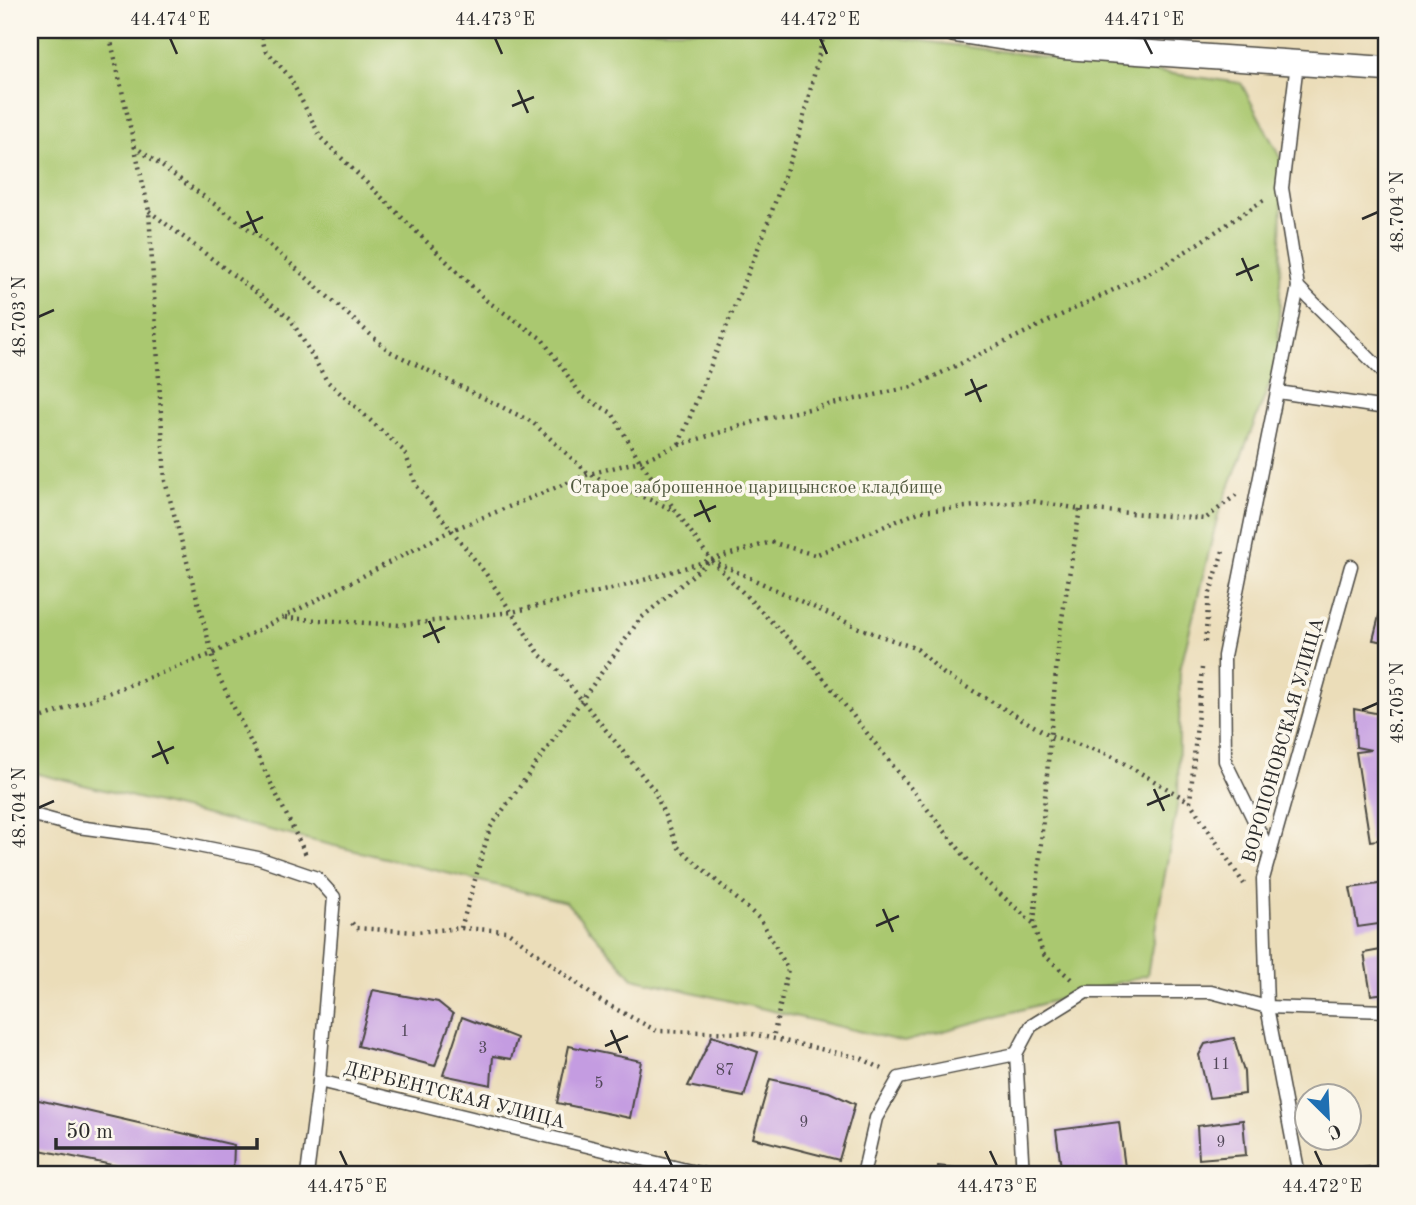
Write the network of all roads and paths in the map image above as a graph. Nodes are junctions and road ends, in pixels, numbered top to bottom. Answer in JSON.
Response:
{"nodes":[{"id":1,"x":111,"y":30,"type":"edge"},
{"id":2,"x":260,"y":30,"type":"edge"},
{"id":3,"x":825,"y":30,"type":"edge"},
{"id":4,"x":955,"y":30,"type":"edge"},
{"id":5,"x":1064,"y":38,"type":"edge"},
{"id":6,"x":1297,"y":63,"type":"junction"},
{"id":7,"x":1386,"y":69,"type":"edge"},
{"id":8,"x":133,"y":145,"type":"junction"},
{"id":9,"x":1282,"y":188,"type":"junction"},
{"id":10,"x":149,"y":211,"type":"junction"},
{"id":11,"x":1298,"y":287,"type":"junction"},
{"id":12,"x":1386,"y":375,"type":"edge"},
{"id":13,"x":1278,"y":392,"type":"junction"},
{"id":14,"x":1386,"y":408,"type":"edge"},
{"id":15,"x":679,"y":445,"type":"junction"},
{"id":16,"x":640,"y":461,"type":"junction"},
{"id":17,"x":589,"y":474,"type":"junction"},
{"id":18,"x":1242,"y":491,"type":"dead end"},
{"id":19,"x":1080,"y":509,"type":"junction"},
{"id":20,"x":677,"y":512,"type":"junction"},
{"id":21,"x":452,"y":530,"type":"junction"},
{"id":22,"x":711,"y":560,"type":"junction"},
{"id":23,"x":1351,"y":566,"type":"dead end"},
{"id":24,"x":512,"y":612,"type":"junction"},
{"id":25,"x":284,"y":618,"type":"junction"},
{"id":26,"x":212,"y":654,"type":"junction"},
{"id":27,"x":582,"y":702,"type":"junction"},
{"id":28,"x":30,"y":722,"type":"edge"},
{"id":29,"x":1051,"y":736,"type":"junction"},
{"id":30,"x":1190,"y":802,"type":"dead end"},
{"id":31,"x":30,"y":814,"type":"edge"},
{"id":32,"x":1270,"y":853,"type":"junction"},
{"id":33,"x":317,"y":878,"type":"junction"},
{"id":34,"x":334,"y":897,"type":"junction"},
{"id":35,"x":1033,"y":923,"type":"junction"},
{"id":36,"x":461,"y":928,"type":"junction"},
{"id":37,"x":1086,"y":992,"type":"junction"},
{"id":38,"x":1266,"y":1007,"type":"junction"},
{"id":39,"x":1386,"y":1011,"type":"edge"},
{"id":40,"x":773,"y":1038,"type":"junction"},
{"id":41,"x":1016,"y":1054,"type":"junction"},
{"id":42,"x":899,"y":1079,"type":"junction"},
{"id":43,"x":319,"y":1081,"type":"junction"},
{"id":44,"x":307,"y":1175,"type":"edge"},
{"id":45,"x":707,"y":1175,"type":"edge"},
{"id":46,"x":863,"y":1175,"type":"edge"},
{"id":47,"x":1023,"y":1175,"type":"edge"},
{"id":48,"x":1299,"y":1175,"type":"edge"}],
"edges":[{"from":1,"to":8,"type":"path"},
{"from":2,"to":16,"type":"path"},
{"from":3,"to":15,"type":"path"},
{"from":4,"to":5,"type":"street"},
{"from":5,"to":6,"type":"street"},
{"from":6,"to":7,"type":"street"},
{"from":6,"to":9,"type":"lane"},
{"from":8,"to":10,"type":"path"},
{"from":8,"to":17,"type":"path"},
{"from":9,"to":11,"type":"lane"},
{"from":9,"to":15,"type":"path"},
{"from":10,"to":21,"type":"path"},
{"from":10,"to":26,"type":"path"},
{"from":11,"to":12,"type":"lane"},
{"from":11,"to":13,"type":"lane"},
{"from":13,"to":14,"type":"lane"},
{"from":13,"to":32,"type":"lane"},
{"from":15,"to":16,"type":"path"},
{"from":16,"to":17,"type":"path"},
{"from":16,"to":20,"type":"path"},
{"from":17,"to":20,"type":"path"},
{"from":17,"to":21,"type":"path"},
{"from":18,"to":19,"type":"path"},
{"from":19,"to":22,"type":"path"},
{"from":19,"to":29,"type":"path"},
{"from":20,"to":22,"type":"path"},
{"from":21,"to":24,"type":"path"},
{"from":21,"to":25,"type":"path"},
{"from":22,"to":24,"type":"path"},
{"from":22,"to":27,"type":"path"},
{"from":22,"to":29,"type":"path"},
{"from":22,"to":35,"type":"path"},
{"from":23,"to":32,"type":"lane","name":"ВОРОПОНОВСКАЯ УЛИЦА"},
{"from":24,"to":25,"type":"path"},
{"from":24,"to":27,"type":"path"},
{"from":25,"to":26,"type":"path"},
{"from":26,"to":28,"type":"path"},
{"from":26,"to":33,"type":"path"},
{"from":27,"to":36,"type":"path"},
{"from":27,"to":40,"type":"path"},
{"from":29,"to":30,"type":"path"},
{"from":29,"to":35,"type":"path"},
{"from":31,"to":33,"type":"lane"},
{"from":32,"to":38,"type":"lane","name":"ВОРОПОНОВСКАЯ УЛИЦА"},
{"from":33,"to":34,"type":"lane"},
{"from":34,"to":36,"type":"path"},
{"from":34,"to":43,"type":"lane","name":"ДЕРБЕНТСКАЯ УЛИЦА"},
{"from":35,"to":37,"type":"path"},
{"from":36,"to":40,"type":"path"},
{"from":37,"to":38,"type":"lane"},
{"from":37,"to":41,"type":"lane"},
{"from":38,"to":39,"type":"lane"},
{"from":38,"to":48,"type":"lane","name":"ВОРОПОНОВСКАЯ УЛИЦА"},
{"from":40,"to":42,"type":"path"},
{"from":41,"to":42,"type":"lane"},
{"from":41,"to":47,"type":"lane"},
{"from":42,"to":46,"type":"lane"},
{"from":43,"to":44,"type":"lane"},
{"from":43,"to":45,"type":"lane","name":"ДЕРБЕНТСКАЯ УЛИЦА"}]}
